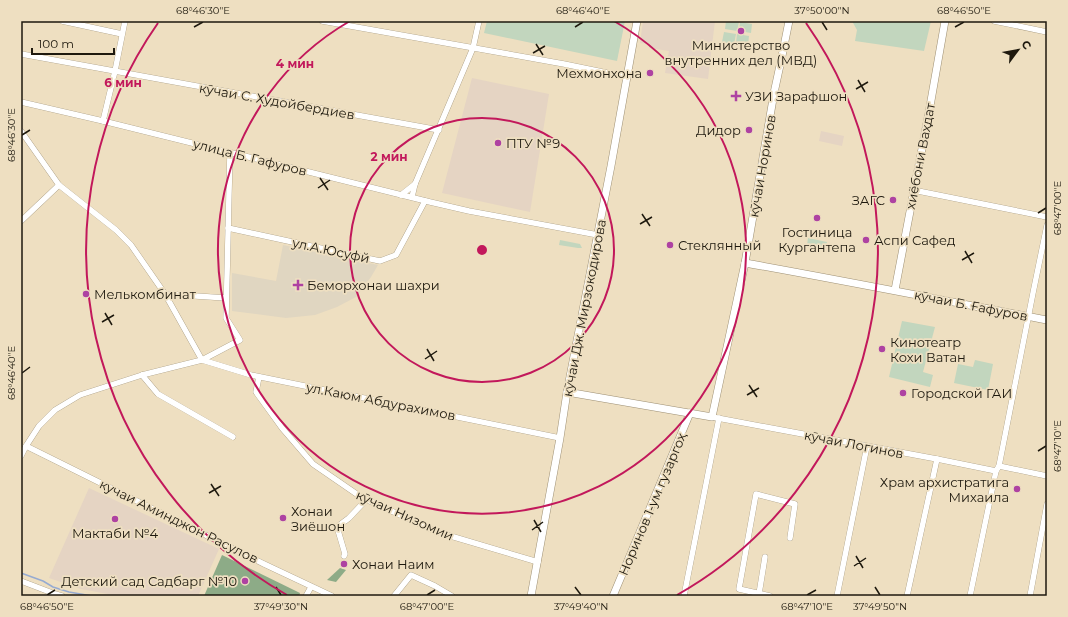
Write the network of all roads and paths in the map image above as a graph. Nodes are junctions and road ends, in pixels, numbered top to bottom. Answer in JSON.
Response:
{"nodes":[{"id":1,"x":62,"y":21,"type":"edge"},
{"id":2,"x":126,"y":21,"type":"edge"},
{"id":3,"x":322,"y":21,"type":"edge"},
{"id":4,"x":479,"y":21,"type":"edge"},
{"id":5,"x":637,"y":21,"type":"edge"},
{"id":6,"x":789,"y":21,"type":"edge"},
{"id":7,"x":945,"y":21,"type":"edge"},
{"id":8,"x":994,"y":21,"type":"edge"},
{"id":9,"x":1047,"y":32,"type":"edge"},
{"id":10,"x":122,"y":34,"type":"junction"},
{"id":11,"x":473,"y":48,"type":"junction"},
{"id":12,"x":21,"y":54,"type":"edge"},
{"id":13,"x":115,"y":71,"type":"junction"},
{"id":14,"x":627,"y":77,"type":"junction"},
{"id":15,"x":21,"y":102,"type":"edge"},
{"id":16,"x":103,"y":121,"type":"junction"},
{"id":17,"x":439,"y":130,"type":"junction"},
{"id":18,"x":21,"y":131,"type":"edge"},
{"id":19,"x":230,"y":152,"type":"junction"},
{"id":20,"x":415,"y":184,"type":"junction"},
{"id":21,"x":59,"y":185,"type":"junction"},
{"id":22,"x":913,"y":190,"type":"junction"},
{"id":23,"x":401,"y":195,"type":"junction"},
{"id":24,"x":412,"y":197,"type":"junction"},
{"id":25,"x":425,"y":201,"type":"junction"},
{"id":26,"x":1047,"y":217,"type":"edge"},
{"id":27,"x":21,"y":221,"type":"edge"},
{"id":28,"x":1047,"y":225,"type":"edge"},
{"id":29,"x":228,"y":228,"type":"junction"},
{"id":30,"x":598,"y":235,"type":"junction"},
{"id":31,"x":745,"y":263,"type":"junction"},
{"id":32,"x":895,"y":290,"type":"junction"},
{"id":33,"x":164,"y":294,"type":"junction"},
{"id":34,"x":226,"y":298,"type":"junction"},
{"id":35,"x":1028,"y":316,"type":"junction"},
{"id":36,"x":1047,"y":320,"type":"edge"},
{"id":37,"x":202,"y":360,"type":"junction"},
{"id":38,"x":142,"y":375,"type":"junction"},
{"id":39,"x":259,"y":377,"type":"junction"},
{"id":40,"x":567,"y":392,"type":"junction"},
{"id":41,"x":690,"y":413,"type":"junction"},
{"id":42,"x":712,"y":417,"type":"junction"},
{"id":43,"x":719,"y":418,"type":"junction"},
{"id":44,"x":233,"y":437,"type":"dead end"},
{"id":45,"x":560,"y":438,"type":"junction"},
{"id":46,"x":26,"y":446,"type":"junction"},
{"id":47,"x":867,"y":446,"type":"junction"},
{"id":48,"x":21,"y":456,"type":"edge"},
{"id":49,"x":937,"y":460,"type":"junction"},
{"id":50,"x":997,"y":469,"type":"junction"},
{"id":51,"x":1047,"y":476,"type":"edge"},
{"id":52,"x":366,"y":500,"type":"junction"},
{"id":53,"x":1047,"y":504,"type":"edge"},
{"id":54,"x":790,"y":538,"type":"dead end"},
{"id":55,"x":344,"y":556,"type":"dead end"},
{"id":56,"x":766,"y":557,"type":"dead end"},
{"id":57,"x":538,"y":562,"type":"junction"},
{"id":58,"x":21,"y":581,"type":"edge"},
{"id":59,"x":311,"y":587,"type":"junction"},
{"id":60,"x":759,"y":594,"type":"junction"},
{"id":61,"x":62,"y":596,"type":"edge"},
{"id":62,"x":306,"y":596,"type":"edge"},
{"id":63,"x":332,"y":596,"type":"edge"},
{"id":64,"x":394,"y":596,"type":"edge"},
{"id":65,"x":452,"y":596,"type":"edge"},
{"id":66,"x":531,"y":596,"type":"edge"},
{"id":67,"x":613,"y":596,"type":"edge"},
{"id":68,"x":684,"y":596,"type":"edge"},
{"id":69,"x":770,"y":596,"type":"edge"},
{"id":70,"x":837,"y":596,"type":"edge"},
{"id":71,"x":907,"y":596,"type":"edge"},
{"id":72,"x":970,"y":596,"type":"edge"},
{"id":73,"x":1030,"y":596,"type":"edge"}],
"edges":[{"from":1,"to":10,"type":"street"},
{"from":2,"to":10,"type":"street"},
{"from":3,"to":11,"type":"street"},
{"from":4,"to":11,"type":"street"},
{"from":5,"to":14,"type":"street","name":"кӯчаи Дж. Мирзокодирова"},
{"from":6,"to":31,"type":"street","name":"кӯчаи Норинов"},
{"from":7,"to":22,"type":"street","name":"хиёбони Ваҳдат"},
{"from":8,"to":9,"type":"street"},
{"from":10,"to":13,"type":"street"},
{"from":11,"to":14,"type":"street"},
{"from":11,"to":17,"type":"street"},
{"from":12,"to":13,"type":"street","name":"кӯчаи С. Худойбердиев"},
{"from":13,"to":16,"type":"street"},
{"from":13,"to":17,"type":"street","name":"кӯчаи С. Худойбердиев"},
{"from":14,"to":30,"type":"street","name":"кӯчаи Дж. Мирзокодирова"},
{"from":15,"to":16,"type":"street","name":"улица Б. Гафуров"},
{"from":16,"to":19,"type":"street","name":"улица Б. Гафуров"},
{"from":17,"to":20,"type":"street"},
{"from":18,"to":21,"type":"street"},
{"from":19,"to":23,"type":"street","name":"улица Б. Гафуров"},
{"from":19,"to":29,"type":"street"},
{"from":20,"to":23,"type":"street"},
{"from":20,"to":24,"type":"street"},
{"from":21,"to":27,"type":"street"},
{"from":21,"to":33,"type":"street"},
{"from":22,"to":26,"type":"street"},
{"from":22,"to":32,"type":"street","name":"хиёбони Ваҳдат"},
{"from":23,"to":24,"type":"street","name":"улица Б. Гафуров"},
{"from":24,"to":25,"type":"street","name":"улица Б. Гафуров"},
{"from":25,"to":29,"type":"street","name":"ул.А.Юсуфй"},
{"from":25,"to":30,"type":"street","name":"улица Б. Гафуров"},
{"from":28,"to":35,"type":"street"},
{"from":29,"to":34,"type":"street"},
{"from":30,"to":40,"type":"street","name":"кӯчаи Дж. Мирзокодирова"},
{"from":31,"to":32,"type":"street","name":"кӯчаи Б. Ғафуров"},
{"from":31,"to":42,"type":"street","name":"кӯчаи Норинов"},
{"from":32,"to":35,"type":"street","name":"кӯчаи Б. Ғафуров"},
{"from":33,"to":34,"type":"street"},
{"from":33,"to":37,"type":"street"},
{"from":34,"to":37,"type":"street"},
{"from":35,"to":36,"type":"street","name":"кӯчаи Б. Ғафуров"},
{"from":35,"to":50,"type":"street"},
{"from":37,"to":38,"type":"street"},
{"from":37,"to":39,"type":"street","name":"ул.Каюм Абдурахимов"},
{"from":38,"to":44,"type":"street"},
{"from":38,"to":46,"type":"street"},
{"from":39,"to":45,"type":"street","name":"ул.Каюм Абдурахимов"},
{"from":39,"to":52,"type":"street","name":"кӯчаи Низомии"},
{"from":40,"to":41,"type":"street"},
{"from":40,"to":45,"type":"street","name":"кӯчаи Дж. Мирзокодирова"},
{"from":41,"to":42,"type":"street"},
{"from":41,"to":67,"type":"street","name":"Норинов 1-ум гузаргоҳ"},
{"from":42,"to":43,"type":"street","name":"кӯчаи Логинов"},
{"from":43,"to":47,"type":"street","name":"кӯчаи Логинов"},
{"from":43,"to":68,"type":"street"},
{"from":45,"to":57,"type":"street","name":"кӯчаи Дж. Мирзокодирова"},
{"from":46,"to":48,"type":"street"},
{"from":46,"to":59,"type":"street","name":"кучаи Аминджон Расулов"},
{"from":47,"to":49,"type":"street","name":"кӯчаи Логинов"},
{"from":47,"to":70,"type":"street"},
{"from":49,"to":50,"type":"street","name":"кӯчаи Логинов"},
{"from":49,"to":71,"type":"street"},
{"from":50,"to":51,"type":"street","name":"кӯчаи Логинов"},
{"from":50,"to":72,"type":"street"},
{"from":52,"to":55,"type":"street"},
{"from":52,"to":57,"type":"street","name":"кӯчаи Низомии"},
{"from":53,"to":73,"type":"street"},
{"from":54,"to":60,"type":"street"},
{"from":56,"to":60,"type":"street"},
{"from":57,"to":66,"type":"street","name":"кӯчаи Дж. Мирзокодирова"},
{"from":58,"to":61,"type":"street"},
{"from":59,"to":62,"type":"street"},
{"from":59,"to":63,"type":"street","name":"кучаи Аминджон Расулов"},
{"from":60,"to":69,"type":"street"},
{"from":64,"to":65,"type":"street"}]}
